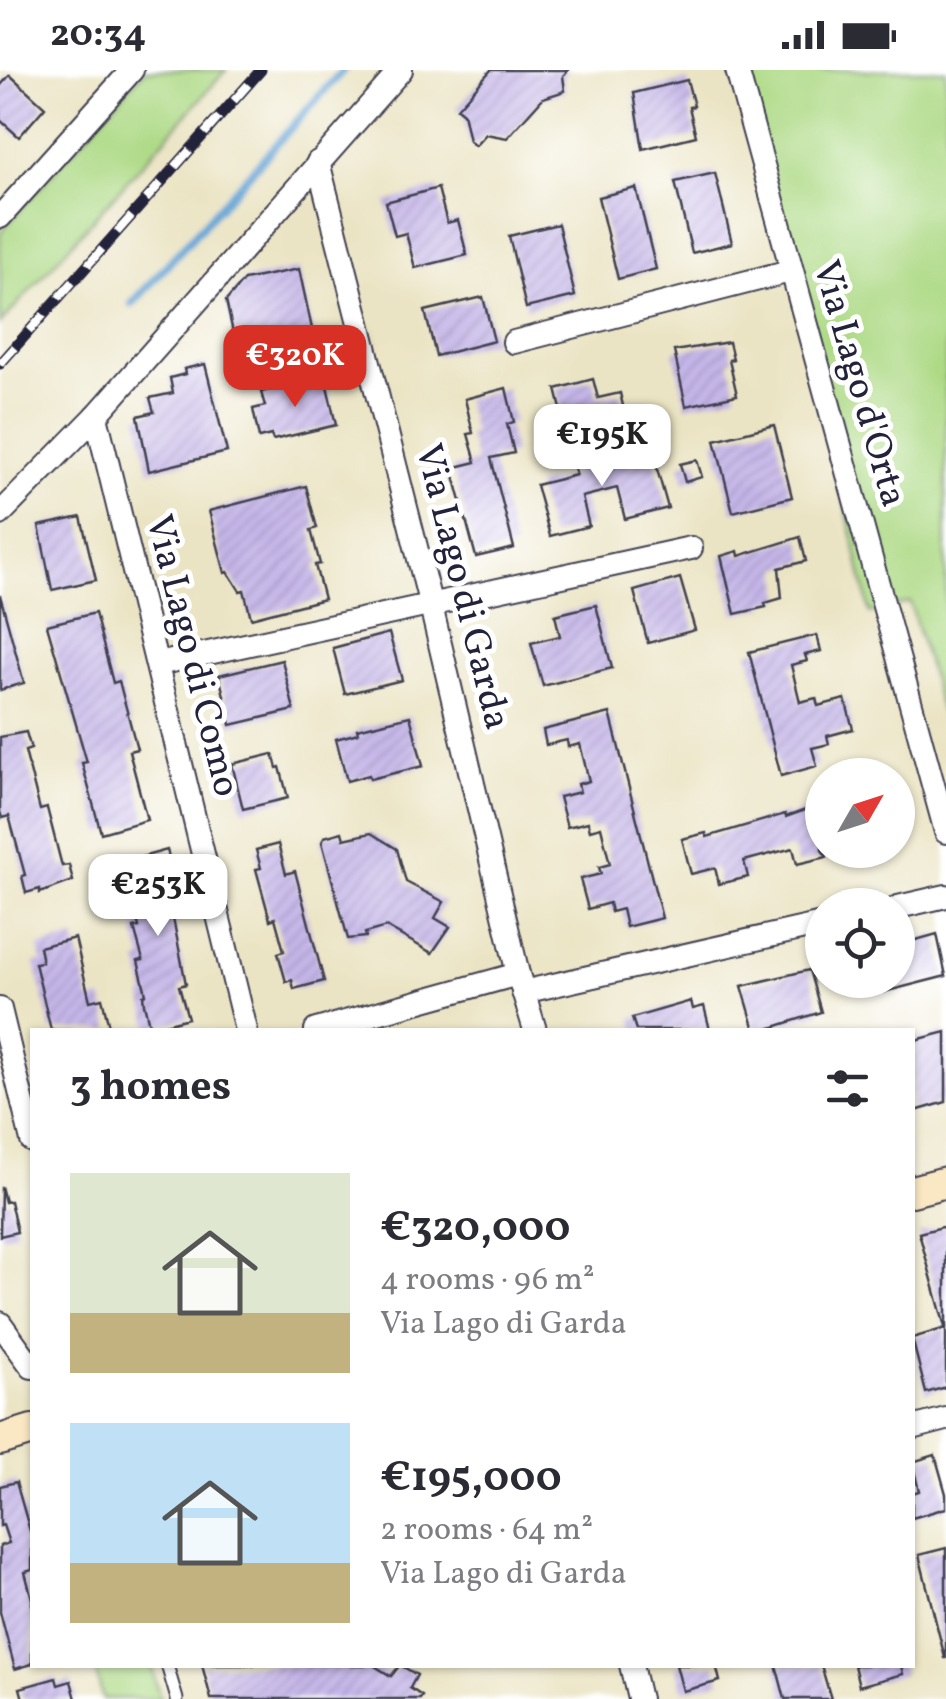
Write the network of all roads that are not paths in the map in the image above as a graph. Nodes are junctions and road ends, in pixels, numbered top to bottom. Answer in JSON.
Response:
{"nodes":[{"id":1,"x":132,"y":70,"type":"edge"},
{"id":2,"x":402,"y":70,"type":"edge"},
{"id":3,"x":737,"y":70,"type":"edge"},
{"id":4,"x":318,"y":162,"type":"junction"},
{"id":5,"x":0,"y":217,"type":"edge"},
{"id":6,"x":790,"y":271,"type":"junction"},
{"id":7,"x":514,"y":342,"type":"dead end"},
{"id":8,"x":96,"y":416,"type":"junction"},
{"id":9,"x":10,"y":493,"type":"edge"},
{"id":10,"x":0,"y":514,"type":"edge"},
{"id":11,"x":691,"y":548,"type":"dead end"},
{"id":12,"x":432,"y":606,"type":"junction"},
{"id":13,"x":158,"y":664,"type":"junction"},
{"id":14,"x":946,"y":832,"type":"edge"},
{"id":15,"x":946,"y":896,"type":"edge"},
{"id":16,"x":915,"y":903,"type":"edge"},
{"id":17,"x":805,"y":927,"type":"edge"},
{"id":18,"x":521,"y":983,"type":"junction"},
{"id":19,"x":0,"y":1008,"type":"edge"},
{"id":20,"x":246,"y":1028,"type":"edge"},
{"id":21,"x":325,"y":1028,"type":"edge"},
{"id":22,"x":534,"y":1028,"type":"edge"},
{"id":23,"x":28,"y":1101,"type":"edge"},
{"id":24,"x":946,"y":1182,"type":"edge"},
{"id":25,"x":915,"y":1190,"type":"edge"},
{"id":26,"x":0,"y":1323,"type":"edge"},
{"id":27,"x":30,"y":1364,"type":"edge"},
{"id":28,"x":946,"y":1419,"type":"edge"},
{"id":29,"x":915,"y":1427,"type":"edge"},
{"id":30,"x":30,"y":1431,"type":"edge"},
{"id":31,"x":0,"y":1440,"type":"edge"},
{"id":32,"x":168,"y":1668,"type":"edge"},
{"id":33,"x":633,"y":1668,"type":"edge"},
{"id":34,"x":177,"y":1699,"type":"edge"},
{"id":35,"x":639,"y":1699,"type":"edge"}],
"edges":[{"from":1,"to":5,"type":"street"},
{"from":2,"to":4,"type":"street"},
{"from":3,"to":6,"type":"street","name":"Via Lago d'Orta"},
{"from":4,"to":8,"type":"street"},
{"from":4,"to":12,"type":"street","name":"Via Lago di Garda"},
{"from":6,"to":7,"type":"street"},
{"from":6,"to":14,"type":"street","name":"Via Lago d'Orta"},
{"from":8,"to":9,"type":"street"},
{"from":8,"to":13,"type":"street","name":"Via Lago di Como"},
{"from":9,"to":10,"type":"street"},
{"from":11,"to":12,"type":"street"},
{"from":12,"to":13,"type":"street"},
{"from":12,"to":18,"type":"street","name":"Via Lago di Garda"},
{"from":13,"to":20,"type":"street","name":"Via Lago di Como"},
{"from":15,"to":16,"type":"street"},
{"from":17,"to":18,"type":"street"},
{"from":18,"to":21,"type":"street"},
{"from":18,"to":22,"type":"street","name":"Via Lago di Garda"},
{"from":19,"to":23,"type":"street"},
{"from":24,"to":25,"type":"main road"},
{"from":26,"to":27,"type":"street"},
{"from":28,"to":29,"type":"street"},
{"from":30,"to":31,"type":"main road"},
{"from":32,"to":34,"type":"lane"},
{"from":33,"to":35,"type":"street"}]}
